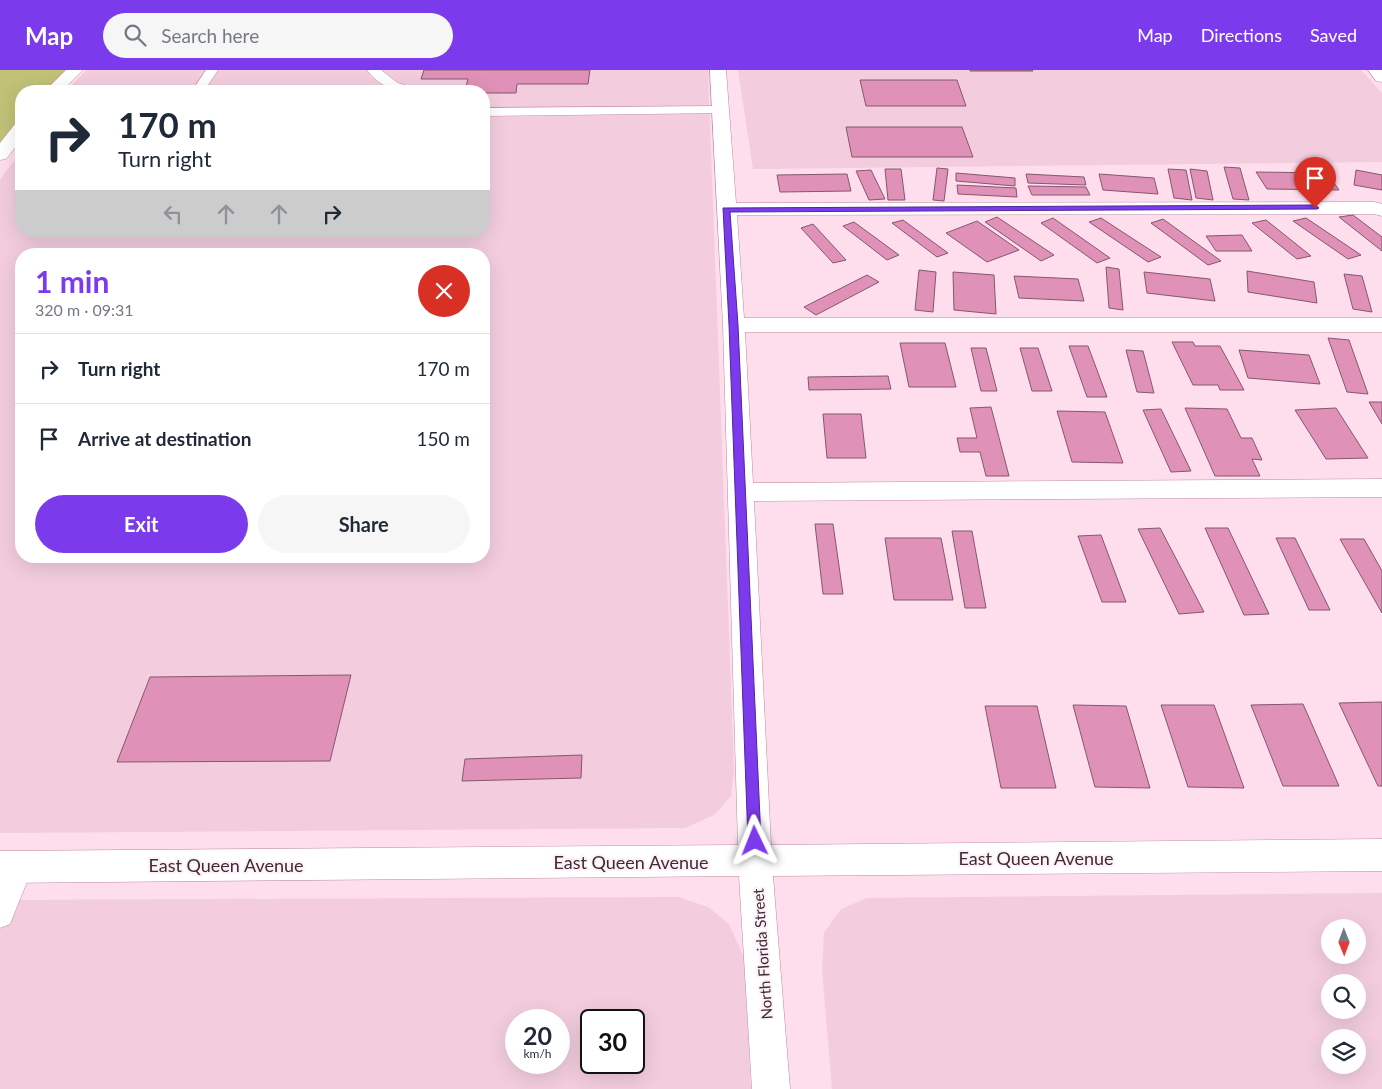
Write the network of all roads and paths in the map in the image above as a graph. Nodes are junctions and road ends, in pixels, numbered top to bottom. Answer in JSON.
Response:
{"nodes":[{"id":1,"x":75,"y":70,"type":"edge"},
{"id":2,"x":212,"y":70,"type":"edge"},
{"id":3,"x":373,"y":70,"type":"edge"},
{"id":4,"x":718,"y":70,"type":"edge"},
{"id":5,"x":60,"y":85,"type":"edge"},
{"id":6,"x":202,"y":85,"type":"edge"},
{"id":7,"x":392,"y":85,"type":"edge"},
{"id":8,"x":720,"y":110,"type":"junction"},
{"id":9,"x":490,"y":112,"type":"edge"},
{"id":10,"x":15,"y":135,"type":"edge"},
{"id":11,"x":0,"y":154,"type":"edge"},
{"id":12,"x":726,"y":210,"type":"junction"},
{"id":13,"x":1382,"y":210,"type":"edge"},
{"id":14,"x":734,"y":325,"type":"junction"},
{"id":15,"x":1382,"y":325,"type":"edge"},
{"id":16,"x":1382,"y":488,"type":"edge"},
{"id":17,"x":740,"y":492,"type":"junction"},
{"id":18,"x":1382,"y":855,"type":"edge"},
{"id":19,"x":756,"y":861,"type":"junction"},
{"id":20,"x":10,"y":867,"type":"edge"},
{"id":21,"x":0,"y":915,"type":"edge"},
{"id":22,"x":771,"y":1089,"type":"edge"}],
"edges":[{"from":1,"to":5,"type":"street"},
{"from":2,"to":6,"type":"lane"},
{"from":3,"to":7,"type":"lane"},
{"from":4,"to":8,"type":"street","name":"North Florida Street"},
{"from":8,"to":9,"type":"lane"},
{"from":8,"to":12,"type":"street","name":"North Florida Street"},
{"from":10,"to":11,"type":"street"},
{"from":12,"to":13,"type":"street"},
{"from":12,"to":14,"type":"street","name":"North Florida Street"},
{"from":14,"to":15,"type":"street"},
{"from":14,"to":17,"type":"street","name":"North Florida Street"},
{"from":16,"to":17,"type":"street"},
{"from":17,"to":19,"type":"street","name":"North Florida Street"},
{"from":18,"to":19,"type":"street","name":"East Queen Avenue"},
{"from":19,"to":20,"type":"street","name":"East Queen Avenue"},
{"from":19,"to":22,"type":"street","name":"North Florida Street"},
{"from":20,"to":21,"type":"lane"}]}
